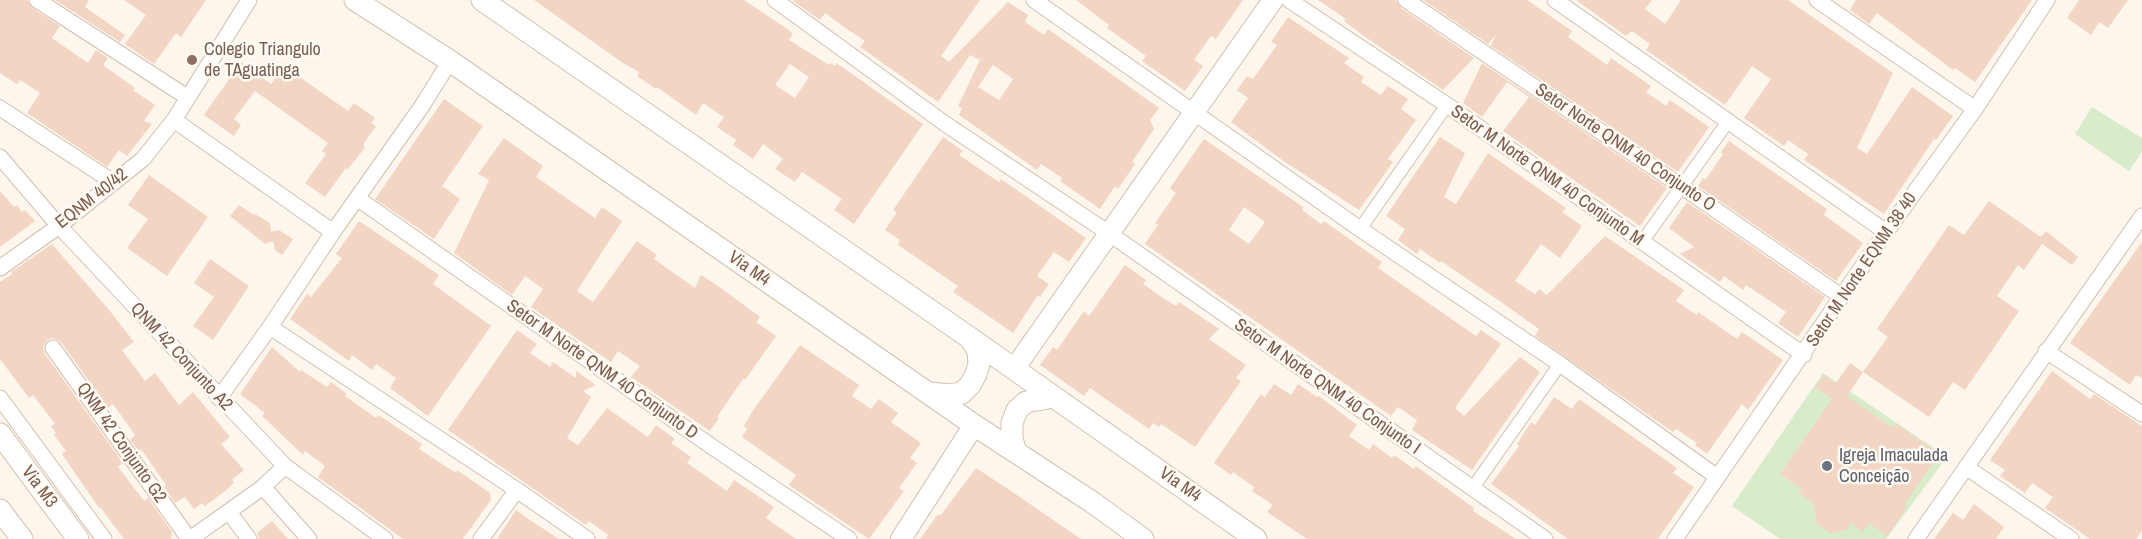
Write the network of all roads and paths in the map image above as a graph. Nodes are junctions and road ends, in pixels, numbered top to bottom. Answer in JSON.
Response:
{"nodes":[{"id":1,"x":37,"y":0,"type":"edge"},
{"id":2,"x":249,"y":0,"type":"edge"},
{"id":3,"x":355,"y":0,"type":"edge"},
{"id":4,"x":775,"y":0,"type":"edge"},
{"id":5,"x":1034,"y":0,"type":"edge"},
{"id":6,"x":1273,"y":0,"type":"edge"},
{"id":7,"x":1289,"y":0,"type":"edge"},
{"id":8,"x":1406,"y":0,"type":"edge"},
{"id":9,"x":1556,"y":0,"type":"edge"},
{"id":10,"x":1817,"y":0,"type":"edge"},
{"id":11,"x":2047,"y":0,"type":"edge"},
{"id":12,"x":488,"y":2,"type":"edge"},
{"id":13,"x":450,"y":61,"type":"junction"},
{"id":14,"x":188,"y":97,"type":"junction"},
{"id":15,"x":1447,"y":105,"type":"junction"},
{"id":16,"x":0,"y":108,"type":"edge"},
{"id":17,"x":1975,"y":109,"type":"junction"},
{"id":18,"x":1194,"y":111,"type":"junction"},
{"id":19,"x":174,"y":120,"type":"junction"},
{"id":20,"x":1728,"y":120,"type":"junction"},
{"id":21,"x":0,"y":157,"type":"edge"},
{"id":22,"x":113,"y":182,"type":"junction"},
{"id":23,"x":1682,"y":186,"type":"junction"},
{"id":24,"x":357,"y":198,"type":"junction"},
{"id":25,"x":2141,"y":221,"type":"edge"},
{"id":26,"x":59,"y":226,"type":"junction"},
{"id":27,"x":1360,"y":229,"type":"junction"},
{"id":28,"x":333,"y":232,"type":"junction"},
{"id":29,"x":1886,"y":232,"type":"junction"},
{"id":30,"x":1110,"y":234,"type":"junction"},
{"id":31,"x":1642,"y":242,"type":"junction"},
{"id":32,"x":0,"y":268,"type":"edge"},
{"id":33,"x":1842,"y":297,"type":"junction"},
{"id":34,"x":270,"y":327,"type":"junction"},
{"id":35,"x":970,"y":338,"type":"junction"},
{"id":36,"x":53,"y":348,"type":"dead end"},
{"id":37,"x":2046,"y":351,"type":"junction"},
{"id":38,"x":1804,"y":355,"type":"junction"},
{"id":39,"x":1560,"y":364,"type":"junction"},
{"id":40,"x":1014,"y":369,"type":"junction"},
{"id":41,"x":930,"y":393,"type":"junction"},
{"id":42,"x":1053,"y":397,"type":"junction"},
{"id":43,"x":0,"y":398,"type":"edge"},
{"id":44,"x":219,"y":398,"type":"junction"},
{"id":45,"x":2142,"y":414,"type":"edge"},
{"id":46,"x":974,"y":425,"type":"junction"},
{"id":47,"x":0,"y":434,"type":"edge"},
{"id":48,"x":1016,"y":452,"type":"junction"},
{"id":49,"x":285,"y":466,"type":"junction"},
{"id":50,"x":1966,"y":467,"type":"junction"},
{"id":51,"x":1717,"y":477,"type":"junction"},
{"id":52,"x":263,"y":487,"type":"junction"},
{"id":53,"x":1472,"y":489,"type":"junction"},
{"id":54,"x":517,"y":490,"type":"junction"},
{"id":55,"x":0,"y":510,"type":"edge"},
{"id":56,"x":229,"y":512,"type":"junction"},
{"id":57,"x":20,"y":536,"type":"edge"},
{"id":58,"x":78,"y":539,"type":"edge"},
{"id":59,"x":104,"y":539,"type":"edge"},
{"id":60,"x":190,"y":539,"type":"edge"},
{"id":61,"x":249,"y":539,"type":"edge"},
{"id":62,"x":309,"y":539,"type":"edge"},
{"id":63,"x":385,"y":539,"type":"edge"},
{"id":64,"x":481,"y":539,"type":"edge"},
{"id":65,"x":587,"y":539,"type":"edge"},
{"id":66,"x":849,"y":539,"type":"edge"},
{"id":67,"x":902,"y":539,"type":"edge"},
{"id":68,"x":1143,"y":539,"type":"edge"},
{"id":69,"x":1257,"y":539,"type":"edge"},
{"id":70,"x":1545,"y":539,"type":"edge"},
{"id":71,"x":1675,"y":539,"type":"edge"},
{"id":72,"x":1916,"y":539,"type":"edge"},
{"id":73,"x":2071,"y":539,"type":"edge"}],
"edges":[{"from":1,"to":14,"type":"street"},
{"from":2,"to":14,"type":"street","name":"EQNM 40/42"},
{"from":3,"to":13,"type":"main road","name":"Via M4"},
{"from":4,"to":30,"type":"street","name":"Setor M Norte QNM 40 Conjunto I"},
{"from":5,"to":18,"type":"street"},
{"from":6,"to":18,"type":"street"},
{"from":7,"to":15,"type":"street","name":"Setor M Norte QNM 40 Conjunto M"},
{"from":8,"to":23,"type":"street","name":"Setor Norte QNM 40 Conjunto O"},
{"from":9,"to":20,"type":"street"},
{"from":10,"to":17,"type":"street"},
{"from":11,"to":17,"type":"street","name":"Setor M Norte EQNM 38 40"},
{"from":12,"to":35,"type":"main road","name":"Via M4"},
{"from":13,"to":24,"type":"street"},
{"from":13,"to":41,"type":"main road","name":"Via M4"},
{"from":14,"to":19,"type":"street","name":"EQNM 40/42"},
{"from":15,"to":27,"type":"street"},
{"from":15,"to":31,"type":"street","name":"Setor M Norte QNM 40 Conjunto M"},
{"from":16,"to":22,"type":"street"},
{"from":17,"to":29,"type":"street","name":"Setor M Norte EQNM 38 40"},
{"from":18,"to":27,"type":"street"},
{"from":18,"to":30,"type":"street"},
{"from":19,"to":22,"type":"street","name":"EQNM 40/42"},
{"from":19,"to":28,"type":"street"},
{"from":20,"to":23,"type":"street"},
{"from":20,"to":29,"type":"street"},
{"from":21,"to":26,"type":"street","name":"QNM 42 Conjunto A2"},
{"from":22,"to":26,"type":"street","name":"EQNM 40/42"},
{"from":23,"to":31,"type":"street"},
{"from":23,"to":33,"type":"street","name":"Setor Norte QNM 40 Conjunto O"},
{"from":24,"to":28,"type":"street"},
{"from":24,"to":66,"type":"street","name":"Setor M Norte QNM 40 Conjunto D"},
{"from":25,"to":37,"type":"street"},
{"from":26,"to":32,"type":"street","name":"EQNM 40/42"},
{"from":26,"to":44,"type":"street","name":"QNM 42 Conjunto A2"},
{"from":27,"to":39,"type":"street"},
{"from":28,"to":34,"type":"street"},
{"from":29,"to":33,"type":"street","name":"Setor M Norte EQNM 38 40"},
{"from":30,"to":40,"type":"street"},
{"from":30,"to":53,"type":"street","name":"Setor M Norte QNM 40 Conjunto I"},
{"from":31,"to":38,"type":"street","name":"Setor M Norte QNM 40 Conjunto M"},
{"from":33,"to":38,"type":"street","name":"Setor M Norte EQNM 38 40"},
{"from":34,"to":44,"type":"street"},
{"from":34,"to":54,"type":"street"},
{"from":35,"to":40,"type":"main road","name":"Via M4"},
{"from":35,"to":41,"type":"main road"},
{"from":36,"to":60,"type":"street","name":"QNM 42 Conjunto G2"},
{"from":37,"to":45,"type":"street"},
{"from":37,"to":50,"type":"street"},
{"from":38,"to":51,"type":"street","name":"Setor M Norte EQNM 38 40"},
{"from":39,"to":51,"type":"street"},
{"from":39,"to":53,"type":"street"},
{"from":40,"to":42,"type":"main road","name":"Via M4"},
{"from":41,"to":46,"type":"main road","name":"Via M4"},
{"from":42,"to":48,"type":"main road"},
{"from":42,"to":69,"type":"main road","name":"Via M4"},
{"from":43,"to":59,"type":"street"},
{"from":44,"to":49,"type":"street","name":"QNM 42 Conjunto A2"},
{"from":46,"to":48,"type":"main road","name":"Via M4"},
{"from":46,"to":67,"type":"street"},
{"from":47,"to":58,"type":"main road","name":"Via M3"},
{"from":48,"to":68,"type":"main road","name":"Via M4"},
{"from":49,"to":52,"type":"street"},
{"from":49,"to":63,"type":"street","name":"QNM 42 Conjunto A2"},
{"from":50,"to":72,"type":"street"},
{"from":50,"to":73,"type":"street"},
{"from":51,"to":71,"type":"street","name":"Setor M Norte EQNM 38 40"},
{"from":52,"to":56,"type":"street"},
{"from":52,"to":62,"type":"street"},
{"from":53,"to":70,"type":"street","name":"Setor M Norte QNM 40 Conjunto I"},
{"from":54,"to":64,"type":"street"},
{"from":54,"to":65,"type":"street"},
{"from":55,"to":57,"type":"main road"},
{"from":56,"to":60,"type":"street"},
{"from":56,"to":61,"type":"street"}]}
